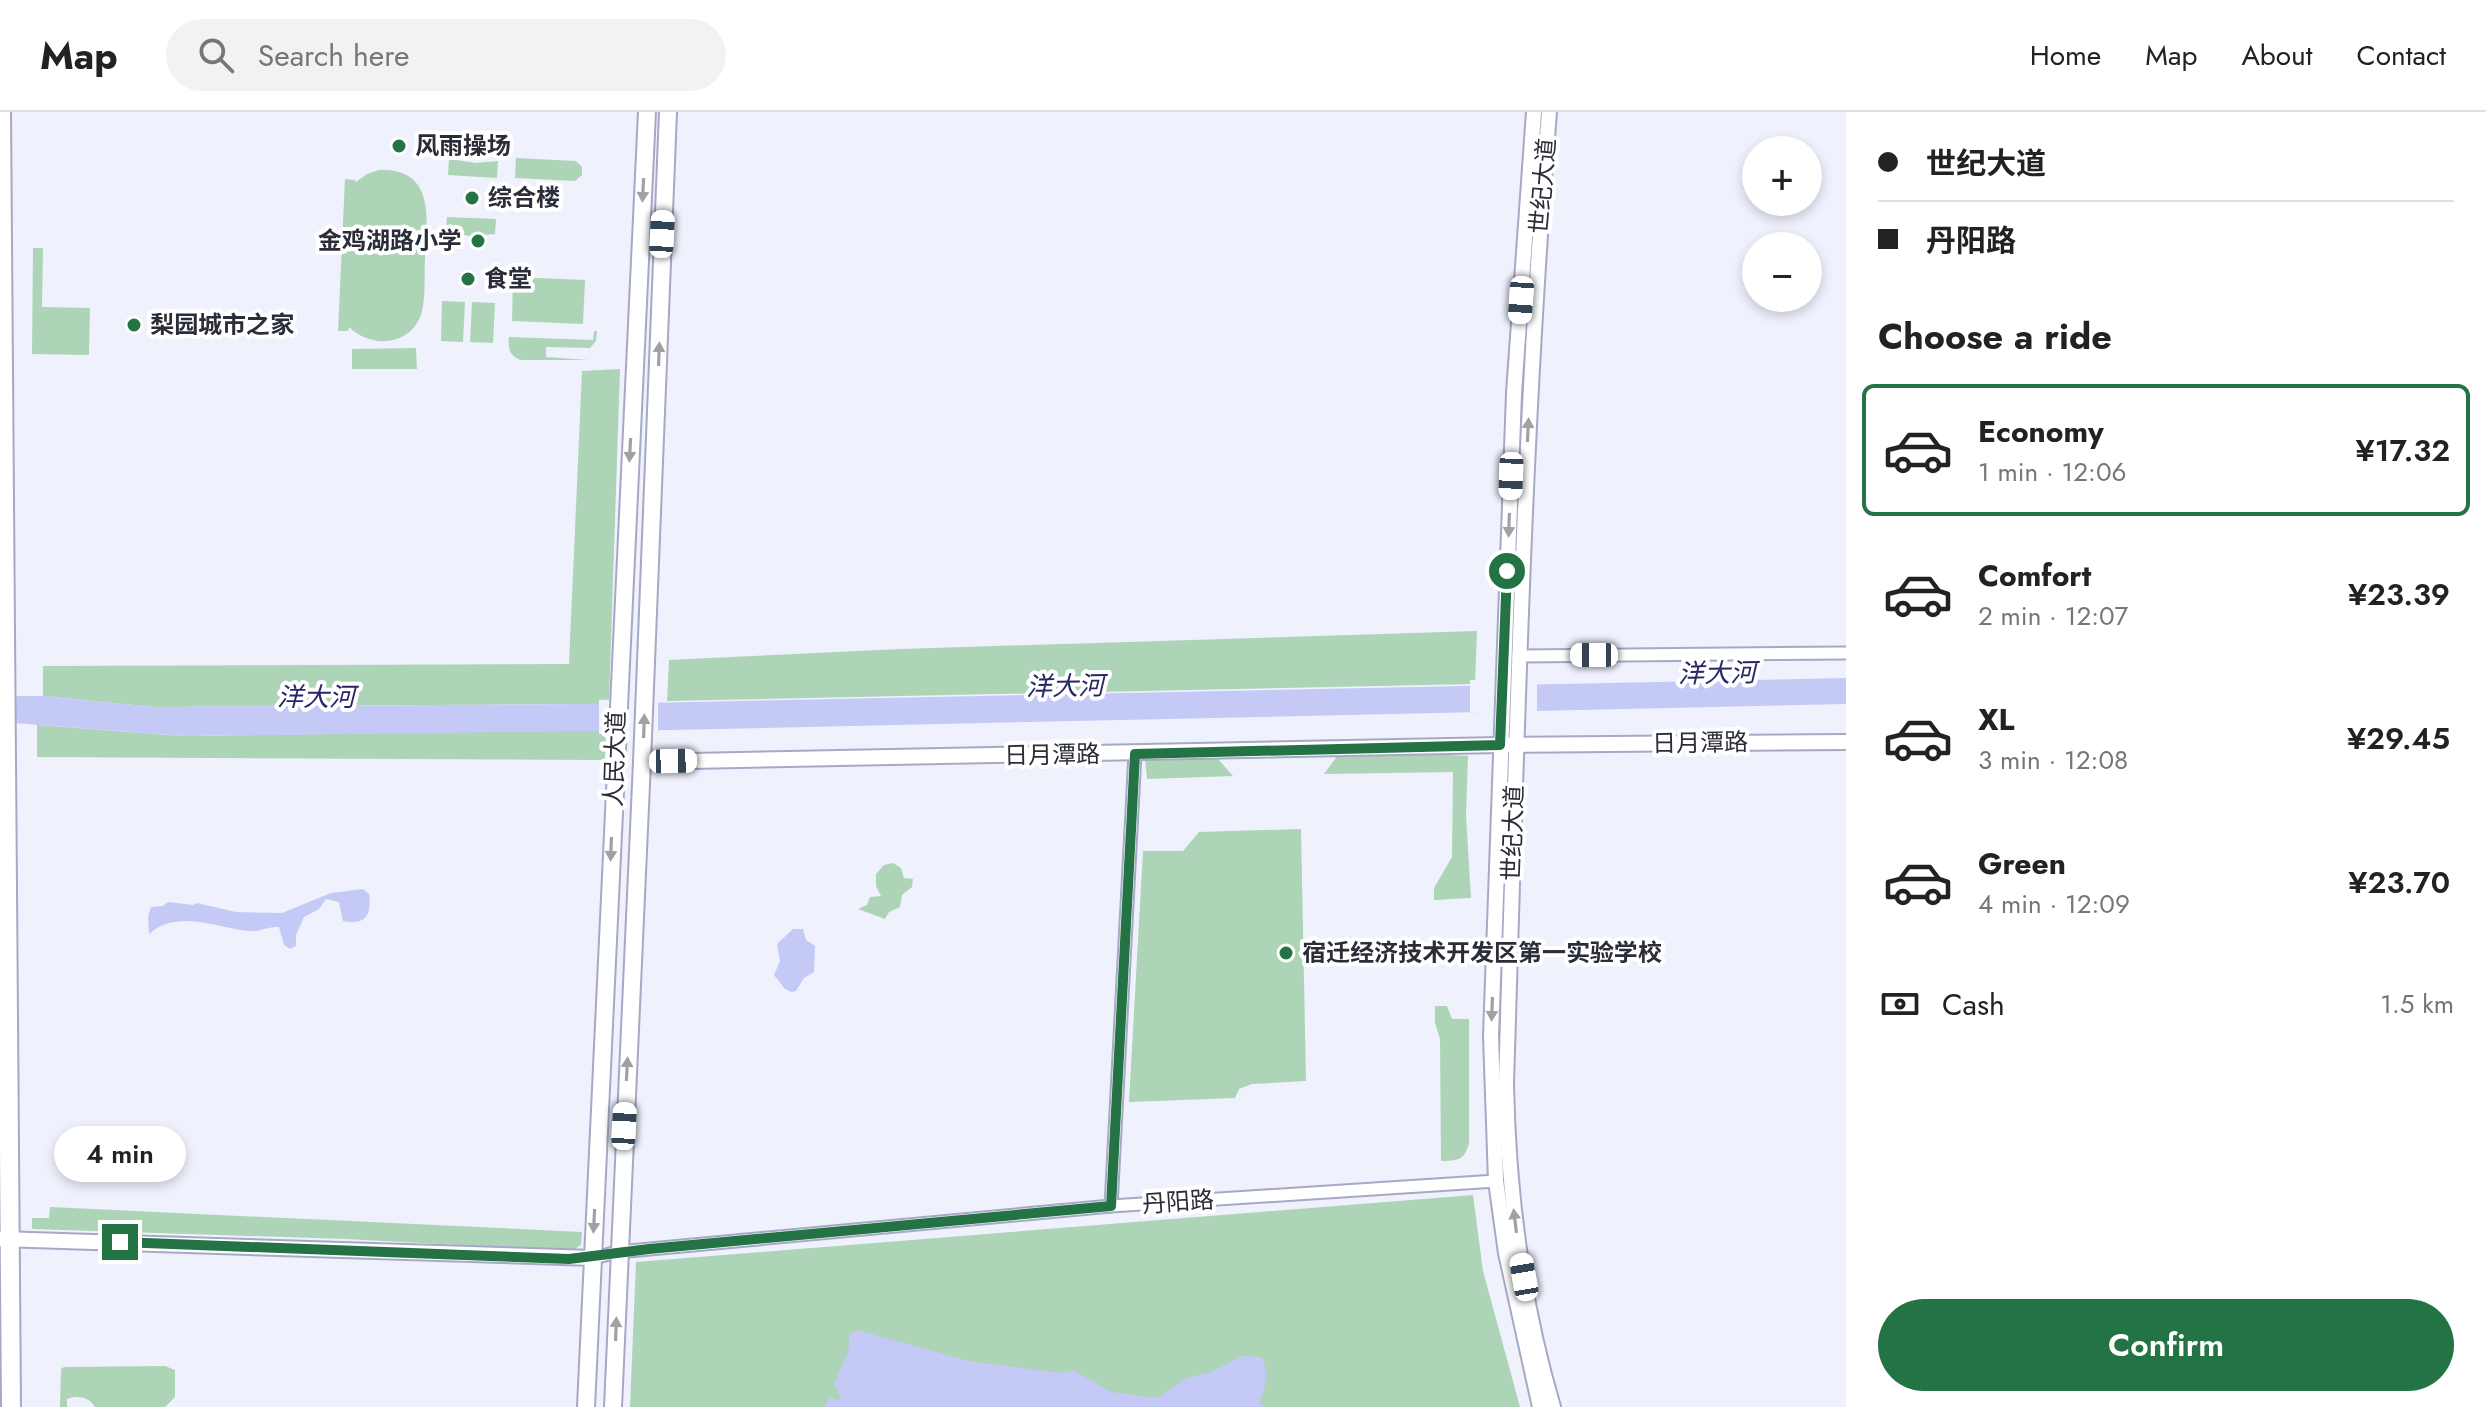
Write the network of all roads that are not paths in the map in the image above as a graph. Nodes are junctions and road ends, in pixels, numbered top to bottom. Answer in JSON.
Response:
{"nodes":[{"id":1,"x":1,"y":112,"type":"edge"},
{"id":2,"x":647,"y":112,"type":"edge"},
{"id":3,"x":668,"y":112,"type":"edge"},
{"id":4,"x":1534,"y":112,"type":"edge"},
{"id":5,"x":1549,"y":112,"type":"edge"},
{"id":6,"x":666,"y":152,"type":"junction"},
{"id":7,"x":645,"y":153,"type":"junction"},
{"id":8,"x":2,"y":423,"type":"edge"},
{"id":9,"x":1846,"y":653,"type":"edge"},
{"id":10,"x":1518,"y":656,"type":"junction"},
{"id":11,"x":1846,"y":742,"type":"edge"},
{"id":12,"x":1500,"y":745,"type":"junction"},
{"id":13,"x":1516,"y":745,"type":"junction"},
{"id":14,"x":1135,"y":754,"type":"junction"},
{"id":15,"x":642,"y":762,"type":"junction"},
{"id":16,"x":3,"y":789,"type":"edge"},
{"id":17,"x":597,"y":1174,"type":"junction"},
{"id":18,"x":622,"y":1178,"type":"junction"},
{"id":19,"x":1496,"y":1181,"type":"junction"},
{"id":20,"x":1111,"y":1206,"type":"junction"},
{"id":21,"x":5,"y":1239,"type":"edge"},
{"id":22,"x":618,"y":1252,"type":"junction"},
{"id":23,"x":593,"y":1258,"type":"junction"},
{"id":24,"x":11,"y":1407,"type":"edge"},
{"id":25,"x":586,"y":1407,"type":"edge"},
{"id":26,"x":613,"y":1407,"type":"edge"},
{"id":27,"x":1540,"y":1407,"type":"edge"},
{"id":28,"x":1553,"y":1407,"type":"edge"}],
"edges":[{"from":1,"to":8,"type":"highway"},
{"from":2,"to":7,"type":"main road","name":"人民大道"},
{"from":3,"to":6,"type":"main road","name":"人民大道"},
{"from":4,"to":12,"type":"street","name":"世纪大道","one_way":true},
{"from":10,"to":5,"type":"street","name":"世纪大道","one_way":true},
{"from":6,"to":7,"type":"main road"},
{"from":15,"to":6,"type":"main road","name":"人民大道","one_way":true},
{"from":7,"to":17,"type":"main road","name":"人民大道","one_way":true},
{"from":8,"to":16,"type":"highway"},
{"from":9,"to":10,"type":"street"},
{"from":10,"to":13,"type":"street","name":"世纪大道"},
{"from":11,"to":13,"type":"street","name":"日月潭路"},
{"from":12,"to":13,"type":"street","name":"日月潭路"},
{"from":12,"to":14,"type":"street","name":"日月潭路"},
{"from":12,"to":19,"type":"street","name":"世纪大道","one_way":true},
{"from":28,"to":13,"type":"street","name":"世纪大道","one_way":true},
{"from":14,"to":15,"type":"street","name":"日月潭路"},
{"from":14,"to":20,"type":"street"},
{"from":18,"to":15,"type":"main road","name":"人民大道","one_way":true},
{"from":16,"to":21,"type":"highway"},
{"from":17,"to":18,"type":"main road"},
{"from":17,"to":23,"type":"main road","name":"人民大道","one_way":true},
{"from":18,"to":22,"type":"main road","name":"人民大道"},
{"from":19,"to":20,"type":"street","name":"丹阳路"},
{"from":19,"to":27,"type":"street","name":"世纪大道"},
{"from":20,"to":22,"type":"street","name":"丹阳路"},
{"from":21,"to":23,"type":"street","name":"丹阳路"},
{"from":21,"to":24,"type":"highway"},
{"from":22,"to":23,"type":"street","name":"丹阳路"},
{"from":26,"to":22,"type":"main road","name":"人民大道","one_way":true},
{"from":23,"to":25,"type":"main road","name":"人民大道"}]}
